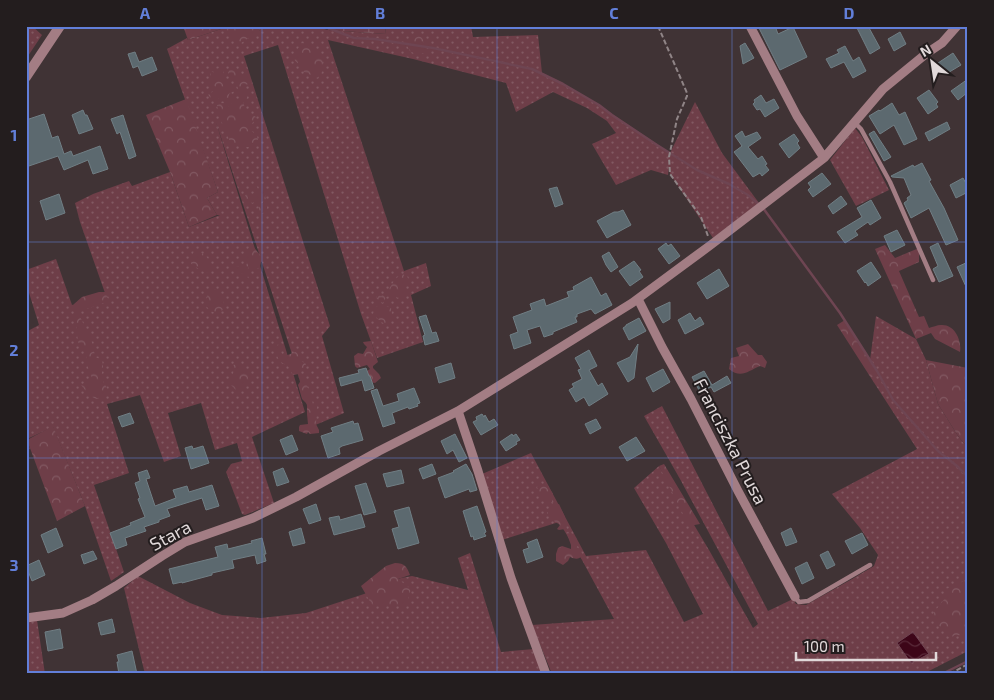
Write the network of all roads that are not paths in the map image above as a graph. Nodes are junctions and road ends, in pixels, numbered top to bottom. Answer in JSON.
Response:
{"nodes":[{"id":1,"x":60,"y":26,"type":"edge"},
{"id":2,"x":750,"y":26,"type":"edge"},
{"id":3,"x":957,"y":26,"type":"edge"},
{"id":4,"x":26,"y":77,"type":"edge"},
{"id":5,"x":855,"y":123,"type":"junction"},
{"id":6,"x":824,"y":158,"type":"junction"},
{"id":7,"x":933,"y":280,"type":"dead end"},
{"id":8,"x":638,"y":299,"type":"junction"},
{"id":9,"x":458,"y":411,"type":"junction"},
{"id":10,"x":870,"y":565,"type":"dead end"},
{"id":11,"x":795,"y":597,"type":"joint"},
{"id":12,"x":26,"y":618,"type":"edge"},
{"id":13,"x":546,"y":674,"type":"edge"}],
"edges":[{"from":1,"to":4,"type":"street"},
{"from":2,"to":6,"type":"street"},
{"from":3,"to":5,"type":"street"},
{"from":5,"to":6,"type":"street"},
{"from":5,"to":7,"type":"lane"},
{"from":6,"to":8,"type":"street"},
{"from":8,"to":9,"type":"street"},
{"from":8,"to":11,"type":"street","name":"Franciszka Prusa"},
{"from":9,"to":12,"type":"street","name":"Stara"},
{"from":9,"to":13,"type":"street"},
{"from":10,"to":11,"type":"lane"}]}
